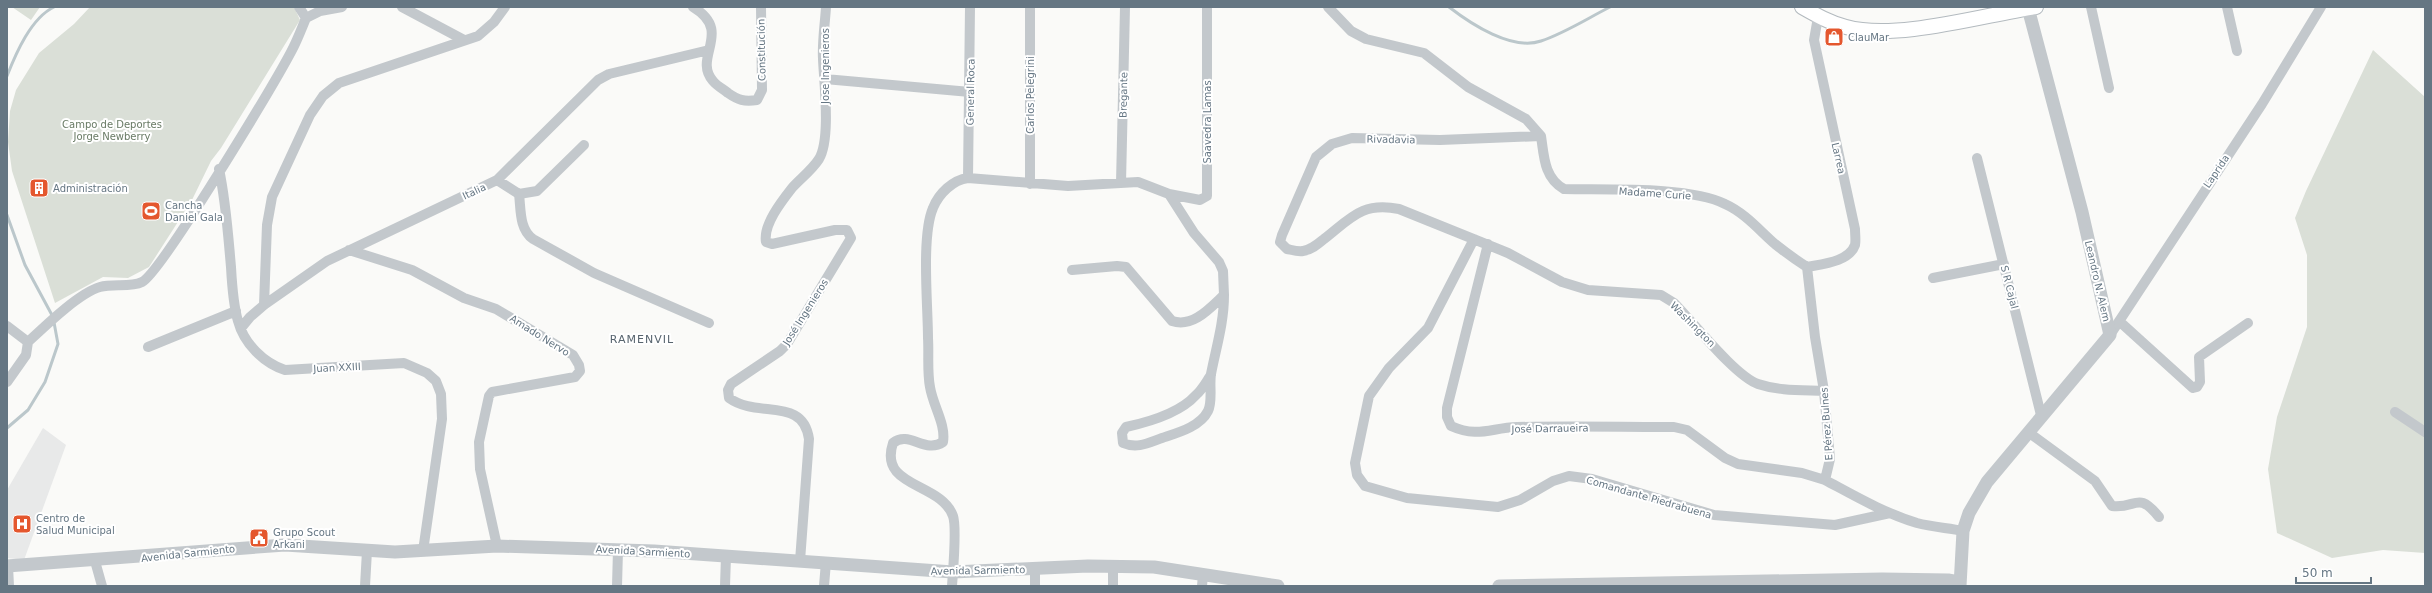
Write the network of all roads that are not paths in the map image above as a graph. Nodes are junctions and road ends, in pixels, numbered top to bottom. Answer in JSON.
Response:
{"nodes":[{"id":1,"x":299,"y":7,"type":"edge"},
{"id":2,"x":342,"y":7,"type":"edge"},
{"id":3,"x":402,"y":7,"type":"edge"},
{"id":4,"x":505,"y":7,"type":"edge"},
{"id":5,"x":693,"y":7,"type":"edge"},
{"id":6,"x":760,"y":7,"type":"edge"},
{"id":7,"x":826,"y":7,"type":"edge"},
{"id":8,"x":970,"y":7,"type":"edge"},
{"id":9,"x":1030,"y":7,"type":"edge"},
{"id":10,"x":1125,"y":7,"type":"edge"},
{"id":11,"x":1207,"y":7,"type":"edge"},
{"id":12,"x":1328,"y":7,"type":"edge"},
{"id":13,"x":1802,"y":7,"type":"edge"},
{"id":14,"x":2091,"y":7,"type":"edge"},
{"id":15,"x":2227,"y":7,"type":"edge"},
{"id":16,"x":2321,"y":7,"type":"edge"},
{"id":17,"x":2032,"y":8,"type":"edge"},
{"id":18,"x":1818,"y":17,"type":"junction"},
{"id":19,"x":306,"y":18,"type":"junction"},
{"id":20,"x":464,"y":40,"type":"junction"},
{"id":21,"x":709,"y":50,"type":"junction"},
{"id":22,"x":2237,"y":51,"type":"dead end"},
{"id":23,"x":826,"y":78,"type":"junction"},
{"id":24,"x":2109,"y":88,"type":"dead end"},
{"id":25,"x":970,"y":92,"type":"junction"},
{"id":26,"x":825,"y":125,"type":"joint"},
{"id":27,"x":1541,"y":136,"type":"junction"},
{"id":28,"x":584,"y":145,"type":"dead end"},
{"id":29,"x":1977,"y":158,"type":"dead end"},
{"id":30,"x":219,"y":169,"type":"junction"},
{"id":31,"x":968,"y":178,"type":"junction"},
{"id":32,"x":497,"y":180,"type":"junction"},
{"id":33,"x":1121,"y":183,"type":"junction"},
{"id":34,"x":1030,"y":184,"type":"junction"},
{"id":35,"x":519,"y":194,"type":"junction"},
{"id":36,"x":1169,"y":194,"type":"junction"},
{"id":37,"x":1474,"y":239,"type":"junction"},
{"id":38,"x":1488,"y":244,"type":"junction"},
{"id":39,"x":349,"y":250,"type":"junction"},
{"id":40,"x":2004,"y":264,"type":"junction"},
{"id":41,"x":1807,"y":267,"type":"junction"},
{"id":42,"x":1072,"y":270,"type":"dead end"},
{"id":43,"x":1933,"y":278,"type":"dead end"},
{"id":44,"x":1224,"y":296,"type":"junction"},
{"id":45,"x":264,"y":305,"type":"junction"},
{"id":46,"x":236,"y":311,"type":"junction"},
{"id":47,"x":2119,"y":321,"type":"junction"},
{"id":48,"x":709,"y":323,"type":"dead end"},
{"id":49,"x":2248,"y":323,"type":"dead end"},
{"id":50,"x":7,"y":326,"type":"edge"},
{"id":51,"x":241,"y":328,"type":"junction"},
{"id":52,"x":2110,"y":335,"type":"junction"},
{"id":53,"x":32,"y":338,"type":"junction"},
{"id":54,"x":148,"y":347,"type":"dead end"},
{"id":55,"x":1211,"y":375,"type":"junction"},
{"id":56,"x":7,"y":382,"type":"edge"},
{"id":57,"x":1824,"y":391,"type":"junction"},
{"id":58,"x":2395,"y":412,"type":"dead end"},
{"id":59,"x":2041,"y":415,"type":"junction"},
{"id":60,"x":2028,"y":432,"type":"junction"},
{"id":61,"x":2425,"y":432,"type":"edge"},
{"id":62,"x":1825,"y":480,"type":"junction"},
{"id":63,"x":1890,"y":513,"type":"junction"},
{"id":64,"x":2159,"y":517,"type":"dead end"},
{"id":65,"x":1963,"y":531,"type":"junction"},
{"id":66,"x":497,"y":546,"type":"junction"},
{"id":67,"x":618,"y":550,"type":"junction"},
{"id":68,"x":367,"y":551,"type":"junction"},
{"id":69,"x":423,"y":551,"type":"junction"},
{"id":70,"x":726,"y":556,"type":"junction"},
{"id":71,"x":800,"y":560,"type":"junction"},
{"id":72,"x":95,"y":561,"type":"junction"},
{"id":73,"x":826,"y":562,"type":"junction"},
{"id":74,"x":7,"y":566,"type":"edge"},
{"id":75,"x":1113,"y":566,"type":"junction"},
{"id":76,"x":1035,"y":569,"type":"junction"},
{"id":77,"x":953,"y":572,"type":"junction"},
{"id":78,"x":1203,"y":580,"type":"edge"},
{"id":79,"x":1882,"y":582,"type":"edge"},
{"id":80,"x":1741,"y":584,"type":"edge"},
{"id":81,"x":1960,"y":584,"type":"edge"},
{"id":82,"x":1257,"y":585,"type":"edge"},
{"id":83,"x":9,"y":586,"type":"edge"},
{"id":84,"x":102,"y":586,"type":"edge"},
{"id":85,"x":365,"y":586,"type":"edge"},
{"id":86,"x":617,"y":586,"type":"edge"},
{"id":87,"x":724,"y":586,"type":"edge"},
{"id":88,"x":824,"y":586,"type":"edge"},
{"id":89,"x":952,"y":586,"type":"edge"},
{"id":90,"x":1035,"y":586,"type":"edge"},
{"id":91,"x":1113,"y":586,"type":"edge"},
{"id":92,"x":1278,"y":586,"type":"edge"},
{"id":93,"x":1499,"y":586,"type":"edge"}],
"edges":[{"from":1,"to":19,"type":"street"},
{"from":2,"to":19,"type":"street"},
{"from":3,"to":20,"type":"street"},
{"from":4,"to":20,"type":"street"},
{"from":5,"to":21,"type":"street","name":"Constitución"},
{"from":6,"to":21,"type":"street","name":"Constitución"},
{"from":7,"to":23,"type":"street","name":"Jose Ingenieros"},
{"from":8,"to":25,"type":"street","name":"General Roca"},
{"from":9,"to":34,"type":"street","name":"Carlos Pelegrini"},
{"from":10,"to":33,"type":"street","name":"Bregante"},
{"from":11,"to":36,"type":"street","name":"Saavedra Lamas"},
{"from":12,"to":27,"type":"street"},
{"from":13,"to":18,"type":"main road"},
{"from":14,"to":24,"type":"street"},
{"from":15,"to":22,"type":"street"},
{"from":16,"to":47,"type":"street","name":"Laprida"},
{"from":17,"to":18,"type":"main road"},
{"from":17,"to":52,"type":"street","name":"Leandro N. Alem"},
{"from":18,"to":41,"type":"street","name":"Larrea"},
{"from":19,"to":30,"type":"street"},
{"from":20,"to":45,"type":"street"},
{"from":21,"to":32,"type":"street"},
{"from":23,"to":25,"type":"street"},
{"from":23,"to":26,"type":"street","name":"Jose Ingenieros"},
{"from":25,"to":31,"type":"street","name":"General Roca"},
{"from":26,"to":71,"type":"street","name":"José Ingenieros"},
{"from":27,"to":37,"type":"street","name":"Rivadavia"},
{"from":27,"to":41,"type":"street","name":"Madame Curie"},
{"from":28,"to":35,"type":"street"},
{"from":29,"to":40,"type":"street","name":"S R Cajal"},
{"from":30,"to":46,"type":"street","name":"Juan XXIII"},
{"from":30,"to":53,"type":"street"},
{"from":31,"to":34,"type":"street"},
{"from":31,"to":77,"type":"street"},
{"from":32,"to":35,"type":"street","name":"Italia"},
{"from":32,"to":39,"type":"street","name":"Italia"},
{"from":33,"to":34,"type":"street"},
{"from":33,"to":36,"type":"street"},
{"from":35,"to":48,"type":"street"},
{"from":36,"to":44,"type":"street"},
{"from":37,"to":38,"type":"street","name":"Rivadavia"},
{"from":37,"to":63,"type":"street","name":"Comandante Piedrabuena"},
{"from":38,"to":57,"type":"street","name":"Washington"},
{"from":38,"to":62,"type":"street","name":"José Darraueira"},
{"from":39,"to":45,"type":"street","name":"Italia"},
{"from":39,"to":66,"type":"street","name":"Amado Nervo"},
{"from":40,"to":43,"type":"street"},
{"from":40,"to":59,"type":"street","name":"S R Cajal"},
{"from":41,"to":57,"type":"street","name":"E Pérez Bulnes"},
{"from":42,"to":44,"type":"street"},
{"from":44,"to":55,"type":"street"},
{"from":45,"to":51,"type":"street","name":"Italia"},
{"from":46,"to":51,"type":"street","name":"Juan XXIII"},
{"from":46,"to":54,"type":"street"},
{"from":47,"to":49,"type":"street"},
{"from":47,"to":52,"type":"street","name":"Laprida"},
{"from":50,"to":53,"type":"street"},
{"from":51,"to":69,"type":"street","name":"Juan XXIII"},
{"from":52,"to":59,"type":"street","name":"Leandro N. Alem"},
{"from":53,"to":56,"type":"street"},
{"from":55,"to":55,"type":"street"},
{"from":57,"to":62,"type":"street","name":"E Pérez Bulnes"},
{"from":58,"to":61,"type":"street"},
{"from":59,"to":60,"type":"street","name":"Leandro N. Alem"},
{"from":60,"to":64,"type":"street"},
{"from":60,"to":65,"type":"street","name":"Leandro N. Alem"},
{"from":62,"to":63,"type":"street"},
{"from":63,"to":65,"type":"street"},
{"from":65,"to":81,"type":"street","name":"Leandro N. Alem"},
{"from":66,"to":67,"type":"street","name":"Avenida Sarmiento"},
{"from":66,"to":69,"type":"street","name":"Avenida Sarmiento"},
{"from":67,"to":70,"type":"street","name":"Avenida Sarmiento"},
{"from":67,"to":86,"type":"street"},
{"from":68,"to":69,"type":"street","name":"Avenida Sarmiento"},
{"from":68,"to":72,"type":"street","name":"Avenida Sarmiento"},
{"from":68,"to":85,"type":"street"},
{"from":70,"to":71,"type":"street","name":"Avenida Sarmiento"},
{"from":70,"to":87,"type":"street"},
{"from":71,"to":73,"type":"street","name":"Avenida Sarmiento"},
{"from":72,"to":74,"type":"street","name":"Avenida Sarmiento"},
{"from":72,"to":84,"type":"street"},
{"from":73,"to":77,"type":"street","name":"Avenida Sarmiento"},
{"from":73,"to":88,"type":"street"},
{"from":74,"to":83,"type":"street"},
{"from":75,"to":76,"type":"street","name":"Avenida Sarmiento"},
{"from":75,"to":78,"type":"street","name":"Avenida Sarmiento"},
{"from":75,"to":91,"type":"street"},
{"from":76,"to":77,"type":"street","name":"Avenida Sarmiento"},
{"from":76,"to":90,"type":"street"},
{"from":77,"to":89,"type":"street"},
{"from":78,"to":82,"type":"street","name":"Avenida Sarmiento"},
{"from":79,"to":80,"type":"street"},
{"from":79,"to":81,"type":"street"},
{"from":80,"to":93,"type":"street"},
{"from":82,"to":92,"type":"street","name":"Avenida Sarmiento"}]}
